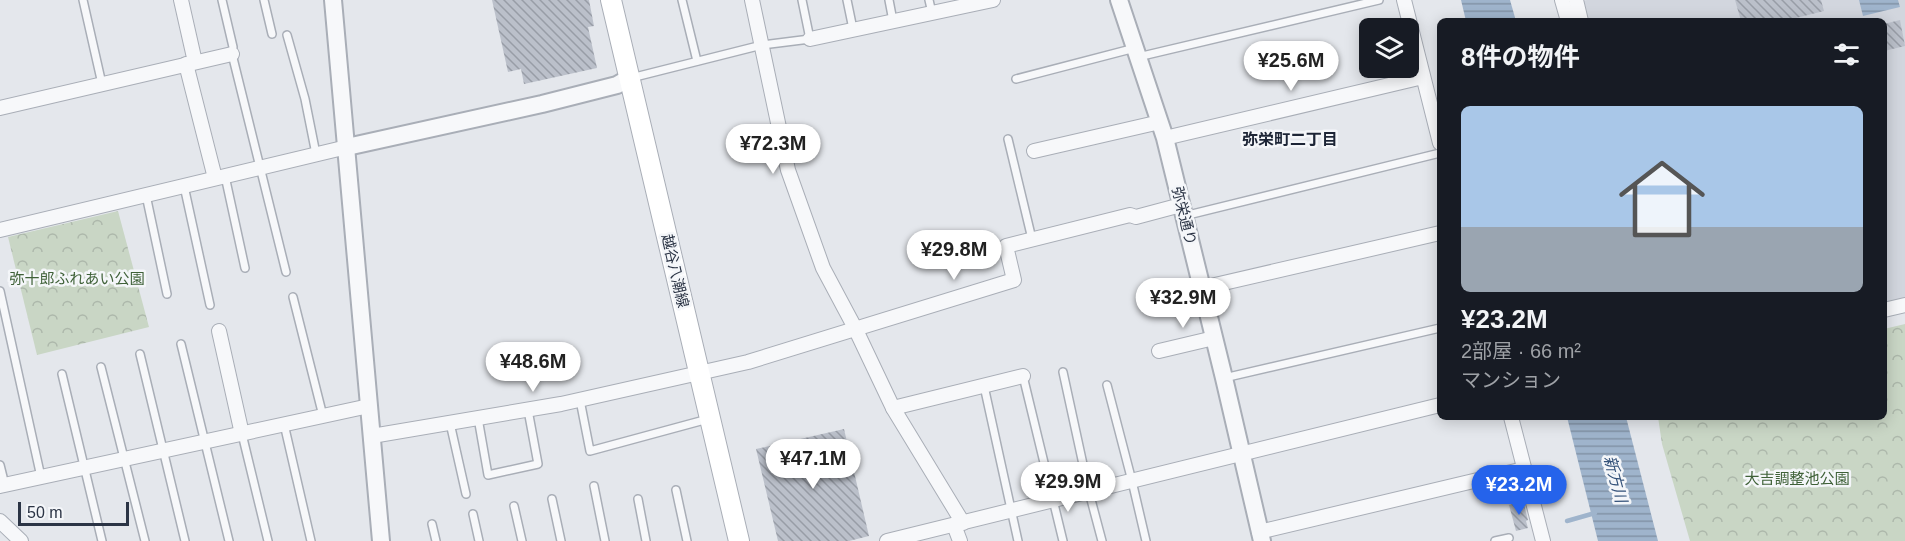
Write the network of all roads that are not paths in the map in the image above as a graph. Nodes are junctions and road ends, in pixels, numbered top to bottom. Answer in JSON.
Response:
{"nodes":[{"id":1,"x":83,"y":0,"type":"edge"},
{"id":2,"x":181,"y":0,"type":"edge"},
{"id":3,"x":222,"y":0,"type":"edge"},
{"id":4,"x":264,"y":0,"type":"edge"},
{"id":5,"x":333,"y":0,"type":"edge"},
{"id":6,"x":611,"y":0,"type":"edge"},
{"id":7,"x":682,"y":0,"type":"edge"},
{"id":8,"x":752,"y":0,"type":"edge"},
{"id":9,"x":802,"y":0,"type":"edge"},
{"id":10,"x":847,"y":0,"type":"edge"},
{"id":11,"x":889,"y":0,"type":"edge"},
{"id":12,"x":993,"y":0,"type":"edge"},
{"id":13,"x":1119,"y":0,"type":"edge"},
{"id":14,"x":1380,"y":0,"type":"edge"},
{"id":15,"x":1404,"y":0,"type":"edge"},
{"id":16,"x":1562,"y":0,"type":"edge"},
{"id":17,"x":1575,"y":0,"type":"edge"},
{"id":18,"x":931,"y":6,"type":"edge"},
{"id":19,"x":1567,"y":18,"type":"edge"},
{"id":20,"x":1580,"y":18,"type":"edge"},
{"id":21,"x":893,"y":21,"type":"junction"},
{"id":22,"x":853,"y":29,"type":"junction"},
{"id":23,"x":272,"y":34,"type":"dead end"},
{"id":24,"x":286,"y":35,"type":"dead end"},
{"id":25,"x":810,"y":39,"type":"junction"},
{"id":26,"x":762,"y":45,"type":"junction"},
{"id":27,"x":1137,"y":53,"type":"junction"},
{"id":28,"x":232,"y":54,"type":"junction"},
{"id":29,"x":697,"y":61,"type":"junction"},
{"id":30,"x":190,"y":63,"type":"junction"},
{"id":31,"x":1424,"y":77,"type":"junction"},
{"id":32,"x":629,"y":78,"type":"junction"},
{"id":33,"x":1017,"y":79,"type":"dead end"},
{"id":34,"x":102,"y":84,"type":"junction"},
{"id":35,"x":0,"y":108,"type":"edge"},
{"id":36,"x":1163,"y":130,"type":"junction"},
{"id":37,"x":1437,"y":131,"type":"edge"},
{"id":38,"x":1008,"y":139,"type":"dead end"},
{"id":39,"x":347,"y":147,"type":"junction"},
{"id":40,"x":1034,"y":152,"type":"dead end"},
{"id":41,"x":316,"y":154,"type":"junction"},
{"id":42,"x":1437,"y":154,"type":"edge"},
{"id":43,"x":259,"y":168,"type":"junction"},
{"id":44,"x":220,"y":177,"type":"junction"},
{"id":45,"x":184,"y":186,"type":"junction"},
{"id":46,"x":146,"y":195,"type":"junction"},
{"id":47,"x":1183,"y":211,"type":"junction"},
{"id":48,"x":0,"y":230,"type":"edge"},
{"id":49,"x":1437,"y":234,"type":"edge"},
{"id":50,"x":1032,"y":239,"type":"junction"},
{"id":51,"x":245,"y":268,"type":"dead end"},
{"id":52,"x":286,"y":272,"type":"dead end"},
{"id":53,"x":1202,"y":288,"type":"junction"},
{"id":54,"x":0,"y":291,"type":"edge"},
{"id":55,"x":167,"y":294,"type":"dead end"},
{"id":56,"x":293,"y":297,"type":"dead end"},
{"id":57,"x":210,"y":305,"type":"dead end"},
{"id":58,"x":1905,"y":305,"type":"edge"},
{"id":59,"x":1887,"y":309,"type":"edge"},
{"id":60,"x":855,"y":328,"type":"junction"},
{"id":61,"x":1437,"y":329,"type":"edge"},
{"id":62,"x":219,"y":331,"type":"dead end"},
{"id":63,"x":1214,"y":338,"type":"junction"},
{"id":64,"x":181,"y":344,"type":"dead end"},
{"id":65,"x":1159,"y":351,"type":"dead end"},
{"id":66,"x":140,"y":354,"type":"dead end"},
{"id":67,"x":101,"y":367,"type":"dead end"},
{"id":68,"x":699,"y":372,"type":"junction"},
{"id":69,"x":1063,"y":372,"type":"dead end"},
{"id":70,"x":62,"y":374,"type":"dead end"},
{"id":71,"x":1023,"y":376,"type":"joint"},
{"id":72,"x":1224,"y":378,"type":"junction"},
{"id":73,"x":1107,"y":385,"type":"dead end"},
{"id":74,"x":984,"y":386,"type":"junction"},
{"id":75,"x":580,"y":400,"type":"junction"},
{"id":76,"x":369,"y":406,"type":"junction"},
{"id":77,"x":1437,"y":406,"type":"edge"},
{"id":78,"x":893,"y":408,"type":"junction"},
{"id":79,"x":528,"y":410,"type":"junction"},
{"id":80,"x":323,"y":416,"type":"junction"},
{"id":81,"x":478,"y":418,"type":"junction"},
{"id":82,"x":710,"y":418,"type":"junction"},
{"id":83,"x":1512,"y":420,"type":"edge"},
{"id":84,"x":450,"y":423,"type":"junction"},
{"id":85,"x":284,"y":424,"type":"junction"},
{"id":86,"x":242,"y":434,"type":"junction"},
{"id":87,"x":372,"y":436,"type":"junction"},
{"id":88,"x":205,"y":442,"type":"junction"},
{"id":89,"x":163,"y":451,"type":"junction"},
{"id":90,"x":1242,"y":454,"type":"junction"},
{"id":91,"x":125,"y":459,"type":"junction"},
{"id":92,"x":0,"y":465,"type":"edge"},
{"id":93,"x":85,"y":468,"type":"junction"},
{"id":94,"x":1524,"y":469,"type":"junction"},
{"id":95,"x":41,"y":477,"type":"junction"},
{"id":96,"x":1132,"y":481,"type":"junction"},
{"id":97,"x":2,"y":486,"type":"edge"},
{"id":98,"x":594,"y":486,"type":"dead end"},
{"id":99,"x":676,"y":490,"type":"dead end"},
{"id":100,"x":1089,"y":492,"type":"junction"},
{"id":101,"x":466,"y":494,"type":"dead end"},
{"id":102,"x":552,"y":498,"type":"dead end"},
{"id":103,"x":638,"y":498,"type":"dead end"},
{"id":104,"x":1053,"y":501,"type":"junction"},
{"id":105,"x":514,"y":506,"type":"dead end"},
{"id":106,"x":1010,"y":511,"type":"junction"},
{"id":107,"x":473,"y":514,"type":"dead end"},
{"id":108,"x":0,"y":521,"type":"edge"},
{"id":109,"x":432,"y":524,"type":"dead end"},
{"id":110,"x":958,"y":524,"type":"junction"},
{"id":111,"x":1260,"y":537,"type":"edge"},
{"id":112,"x":12,"y":538,"type":"edge"},
{"id":113,"x":1509,"y":538,"type":"dead end"},
{"id":114,"x":102,"y":541,"type":"edge"},
{"id":115,"x":145,"y":541,"type":"edge"},
{"id":116,"x":185,"y":541,"type":"edge"},
{"id":117,"x":229,"y":541,"type":"edge"},
{"id":118,"x":267,"y":541,"type":"edge"},
{"id":119,"x":310,"y":541,"type":"edge"},
{"id":120,"x":381,"y":541,"type":"edge"},
{"id":121,"x":436,"y":541,"type":"edge"},
{"id":122,"x":479,"y":541,"type":"edge"},
{"id":123,"x":522,"y":541,"type":"edge"},
{"id":124,"x":561,"y":541,"type":"edge"},
{"id":125,"x":605,"y":541,"type":"edge"},
{"id":126,"x":646,"y":541,"type":"edge"},
{"id":127,"x":687,"y":541,"type":"edge"},
{"id":128,"x":740,"y":541,"type":"edge"},
{"id":129,"x":887,"y":541,"type":"edge"},
{"id":130,"x":960,"y":541,"type":"edge"},
{"id":131,"x":1018,"y":541,"type":"edge"},
{"id":132,"x":1063,"y":541,"type":"edge"},
{"id":133,"x":1102,"y":541,"type":"edge"},
{"id":134,"x":1146,"y":541,"type":"edge"},
{"id":135,"x":1495,"y":541,"type":"edge"},
{"id":136,"x":1543,"y":541,"type":"edge"}],
"edges":[{"from":1,"to":34,"type":"lane"},
{"from":2,"to":30,"type":"street"},
{"from":3,"to":28,"type":"lane"},
{"from":4,"to":23,"type":"lane"},
{"from":5,"to":39,"type":"street"},
{"from":6,"to":32,"type":"main road","name":"越谷八潮線"},
{"from":7,"to":29,"type":"lane"},
{"from":8,"to":26,"type":"street"},
{"from":9,"to":25,"type":"lane"},
{"from":10,"to":22,"type":"lane"},
{"from":11,"to":21,"type":"lane"},
{"from":12,"to":18,"type":"street"},
{"from":13,"to":27,"type":"street","name":"弥栄通り"},
{"from":14,"to":27,"type":"lane"},
{"from":15,"to":31,"type":"street"},
{"from":16,"to":19,"type":"street"},
{"from":17,"to":20,"type":"street"},
{"from":18,"to":21,"type":"street"},
{"from":21,"to":22,"type":"street"},
{"from":22,"to":25,"type":"street"},
{"from":24,"to":41,"type":"lane"},
{"from":25,"to":26,"type":"lane"},
{"from":26,"to":29,"type":"lane"},
{"from":26,"to":60,"type":"street"},
{"from":27,"to":33,"type":"lane"},
{"from":27,"to":36,"type":"street","name":"弥栄通り"},
{"from":28,"to":30,"type":"street"},
{"from":28,"to":43,"type":"lane"},
{"from":29,"to":32,"type":"lane"},
{"from":30,"to":34,"type":"street"},
{"from":30,"to":44,"type":"street"},
{"from":31,"to":36,"type":"street"},
{"from":31,"to":37,"type":"street"},
{"from":32,"to":39,"type":"street"},
{"from":32,"to":68,"type":"main road","name":"越谷八潮線"},
{"from":34,"to":35,"type":"street"},
{"from":36,"to":40,"type":"street"},
{"from":36,"to":47,"type":"street","name":"弥栄通り"},
{"from":38,"to":50,"type":"lane"},
{"from":39,"to":41,"type":"street"},
{"from":39,"to":76,"type":"street"},
{"from":41,"to":43,"type":"street"},
{"from":42,"to":47,"type":"lane"},
{"from":43,"to":44,"type":"street"},
{"from":43,"to":52,"type":"lane"},
{"from":44,"to":45,"type":"street"},
{"from":44,"to":51,"type":"lane"},
{"from":45,"to":46,"type":"street"},
{"from":45,"to":57,"type":"lane"},
{"from":46,"to":48,"type":"street"},
{"from":46,"to":55,"type":"lane"},
{"from":47,"to":50,"type":"street"},
{"from":47,"to":53,"type":"street","name":"弥栄通り"},
{"from":49,"to":53,"type":"street"},
{"from":50,"to":60,"type":"street"},
{"from":53,"to":63,"type":"street","name":"弥栄通り"},
{"from":54,"to":95,"type":"lane"},
{"from":56,"to":80,"type":"lane"},
{"from":58,"to":59,"type":"street"},
{"from":60,"to":68,"type":"street"},
{"from":60,"to":78,"type":"street"},
{"from":61,"to":72,"type":"lane"},
{"from":62,"to":86,"type":"street"},
{"from":63,"to":65,"type":"street"},
{"from":63,"to":72,"type":"street","name":"弥栄通り"},
{"from":64,"to":88,"type":"lane"},
{"from":66,"to":89,"type":"lane"},
{"from":67,"to":91,"type":"lane"},
{"from":68,"to":75,"type":"street"},
{"from":68,"to":82,"type":"main road","name":"越谷八潮線"},
{"from":69,"to":100,"type":"lane"},
{"from":70,"to":93,"type":"lane"},
{"from":71,"to":74,"type":"street"},
{"from":71,"to":104,"type":"lane"},
{"from":72,"to":90,"type":"street","name":"弥栄通り"},
{"from":73,"to":96,"type":"lane"},
{"from":74,"to":78,"type":"street"},
{"from":74,"to":106,"type":"lane"},
{"from":75,"to":79,"type":"street"},
{"from":75,"to":82,"type":"lane"},
{"from":76,"to":80,"type":"street"},
{"from":76,"to":87,"type":"street"},
{"from":77,"to":90,"type":"street"},
{"from":78,"to":110,"type":"street"},
{"from":79,"to":81,"type":"street"},
{"from":79,"to":81,"type":"lane"},
{"from":80,"to":85,"type":"street"},
{"from":81,"to":84,"type":"street"},
{"from":82,"to":128,"type":"main road","name":"越谷八潮線"},
{"from":83,"to":94,"type":"street"},
{"from":84,"to":87,"type":"street"},
{"from":84,"to":101,"type":"lane"},
{"from":85,"to":86,"type":"street"},
{"from":85,"to":119,"type":"lane"},
{"from":86,"to":88,"type":"street"},
{"from":86,"to":118,"type":"lane"},
{"from":87,"to":120,"type":"street"},
{"from":88,"to":89,"type":"street"},
{"from":88,"to":117,"type":"lane"},
{"from":89,"to":91,"type":"street"},
{"from":89,"to":116,"type":"lane"},
{"from":90,"to":96,"type":"street"},
{"from":90,"to":111,"type":"street","name":"弥栄通り"},
{"from":91,"to":93,"type":"street"},
{"from":91,"to":115,"type":"lane"},
{"from":92,"to":97,"type":"lane"},
{"from":93,"to":95,"type":"street"},
{"from":93,"to":114,"type":"lane"},
{"from":94,"to":111,"type":"street"},
{"from":94,"to":136,"type":"street"},
{"from":95,"to":97,"type":"street"},
{"from":96,"to":100,"type":"street"},
{"from":96,"to":134,"type":"lane"},
{"from":98,"to":125,"type":"lane"},
{"from":99,"to":127,"type":"lane"},
{"from":100,"to":104,"type":"street"},
{"from":100,"to":133,"type":"lane"},
{"from":102,"to":124,"type":"lane"},
{"from":103,"to":126,"type":"lane"},
{"from":104,"to":106,"type":"street"},
{"from":104,"to":132,"type":"lane"},
{"from":105,"to":123,"type":"lane"},
{"from":106,"to":110,"type":"street"},
{"from":106,"to":131,"type":"lane"},
{"from":107,"to":122,"type":"lane"},
{"from":108,"to":112,"type":"street"},
{"from":109,"to":121,"type":"lane"},
{"from":110,"to":129,"type":"street"},
{"from":110,"to":130,"type":"street"},
{"from":113,"to":135,"type":"lane"}]}
